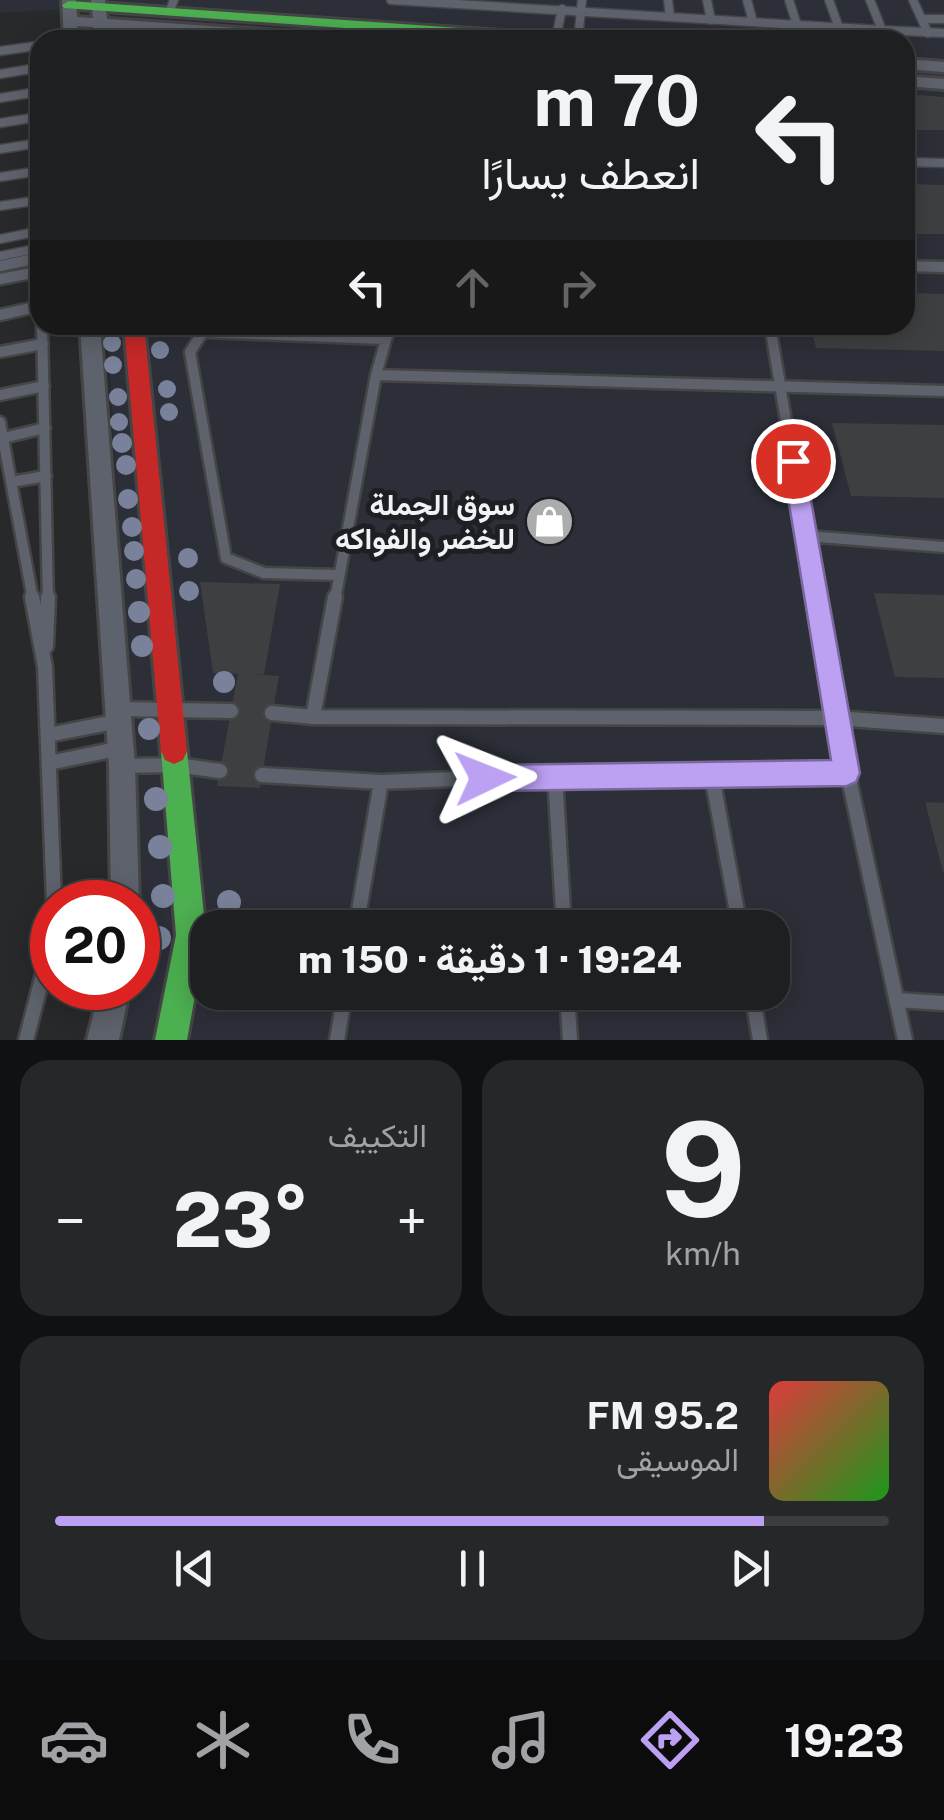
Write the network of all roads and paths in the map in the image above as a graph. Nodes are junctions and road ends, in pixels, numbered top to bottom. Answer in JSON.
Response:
{"nodes":[{"id":1,"x":392,"y":0,"type":"edge"},
{"id":2,"x":626,"y":0,"type":"edge"},
{"id":3,"x":668,"y":0,"type":"edge"},
{"id":4,"x":706,"y":0,"type":"edge"},
{"id":5,"x":747,"y":0,"type":"edge"},
{"id":6,"x":789,"y":0,"type":"edge"},
{"id":7,"x":829,"y":0,"type":"edge"},
{"id":8,"x":870,"y":0,"type":"edge"},
{"id":9,"x":913,"y":0,"type":"edge"},
{"id":10,"x":421,"y":1,"type":"edge"},
{"id":11,"x":463,"y":2,"type":"edge"},
{"id":12,"x":502,"y":3,"type":"edge"},
{"id":13,"x":162,"y":4,"type":"edge"},
{"id":14,"x":544,"y":4,"type":"edge"},
{"id":15,"x":582,"y":5,"type":"edge"},
{"id":16,"x":69,"y":9,"type":"edge"},
{"id":17,"x":99,"y":9,"type":"edge"},
{"id":18,"x":562,"y":9,"type":"junction"},
{"id":19,"x":628,"y":14,"type":"junction"},
{"id":20,"x":670,"y":17,"type":"junction"},
{"id":21,"x":922,"y":19,"type":"junction"},
{"id":22,"x":944,"y":19,"type":"edge"},
{"id":23,"x":711,"y":20,"type":"junction"},
{"id":24,"x":753,"y":22,"type":"junction"},
{"id":25,"x":797,"y":25,"type":"junction"},
{"id":26,"x":839,"y":28,"type":"junction"},
{"id":27,"x":202,"y":30,"type":"edge"},
{"id":28,"x":457,"y":30,"type":"edge"},
{"id":29,"x":567,"y":30,"type":"edge"},
{"id":30,"x":573,"y":30,"type":"edge"},
{"id":31,"x":882,"y":30,"type":"joint"},
{"id":32,"x":915,"y":32,"type":"edge"},
{"id":33,"x":928,"y":33,"type":"junction"},
{"id":34,"x":944,"y":33,"type":"edge"},
{"id":35,"x":30,"y":47,"type":"edge"},
{"id":36,"x":0,"y":51,"type":"edge"},
{"id":37,"x":915,"y":65,"type":"edge"},
{"id":38,"x":944,"y":67,"type":"edge"},
{"id":39,"x":30,"y":69,"type":"edge"},
{"id":40,"x":0,"y":74,"type":"edge"},
{"id":41,"x":915,"y":82,"type":"edge"},
{"id":42,"x":944,"y":84,"type":"edge"},
{"id":43,"x":30,"y":93,"type":"edge"},
{"id":44,"x":0,"y":98,"type":"edge"},
{"id":45,"x":30,"y":118,"type":"edge"},
{"id":46,"x":0,"y":123,"type":"edge"},
{"id":47,"x":30,"y":145,"type":"edge"},
{"id":48,"x":0,"y":149,"type":"edge"},
{"id":49,"x":915,"y":162,"type":"edge"},
{"id":50,"x":944,"y":163,"type":"edge"},
{"id":51,"x":30,"y":172,"type":"edge"},
{"id":52,"x":0,"y":177,"type":"edge"},
{"id":53,"x":30,"y":199,"type":"edge"},
{"id":54,"x":0,"y":206,"type":"edge"},
{"id":55,"x":30,"y":233,"type":"edge"},
{"id":56,"x":16,"y":236,"type":"junction"},
{"id":57,"x":0,"y":239,"type":"edge"},
{"id":58,"x":30,"y":252,"type":"edge"},
{"id":59,"x":0,"y":256,"type":"edge"},
{"id":60,"x":20,"y":257,"type":"junction"},
{"id":61,"x":30,"y":258,"type":"edge"},
{"id":62,"x":0,"y":266,"type":"edge"},
{"id":63,"x":915,"y":266,"type":"edge"},
{"id":64,"x":944,"y":267,"type":"edge"},
{"id":65,"x":30,"y":273,"type":"edge"},
{"id":66,"x":22,"y":274,"type":"junction"},
{"id":67,"x":0,"y":278,"type":"edge"},
{"id":68,"x":30,"y":308,"type":"edge"},
{"id":69,"x":0,"y":315,"type":"edge"},
{"id":70,"x":43,"y":335,"type":"edge"},
{"id":71,"x":91,"y":335,"type":"edge"},
{"id":72,"x":135,"y":335,"type":"edge"},
{"id":73,"x":201,"y":335,"type":"edge"},
{"id":74,"x":281,"y":335,"type":"edge"},
{"id":75,"x":386,"y":335,"type":"edge"},
{"id":76,"x":771,"y":335,"type":"edge"},
{"id":77,"x":385,"y":339,"type":"junction"},
{"id":78,"x":43,"y":344,"type":"junction"},
{"id":79,"x":0,"y":352,"type":"edge"},
{"id":80,"x":376,"y":376,"type":"junction"},
{"id":81,"x":44,"y":386,"type":"junction"},
{"id":82,"x":779,"y":386,"type":"junction"},
{"id":83,"x":944,"y":391,"type":"edge"},
{"id":84,"x":0,"y":395,"type":"edge"},
{"id":85,"x":0,"y":422,"type":"edge"},
{"id":86,"x":45,"y":428,"type":"junction"},
{"id":87,"x":3,"y":438,"type":"junction"},
{"id":88,"x":46,"y":476,"type":"junction"},
{"id":89,"x":11,"y":482,"type":"junction"},
{"id":90,"x":807,"y":536,"type":"junction"},
{"id":91,"x":944,"y":547,"type":"edge"},
{"id":92,"x":339,"y":575,"type":"junction"},
{"id":93,"x":45,"y":667,"type":"junction"},
{"id":94,"x":170,"y":706,"type":"junction"},
{"id":95,"x":231,"y":711,"type":"dead end"},
{"id":96,"x":272,"y":713,"type":"dead end"},
{"id":97,"x":118,"y":715,"type":"junction"},
{"id":98,"x":313,"y":717,"type":"junction"},
{"id":99,"x":836,"y":718,"type":"junction"},
{"id":100,"x":944,"y":726,"type":"edge"},
{"id":101,"x":48,"y":735,"type":"junction"},
{"id":102,"x":121,"y":757,"type":"junction"},
{"id":103,"x":49,"y":763,"type":"junction"},
{"id":104,"x":177,"y":765,"type":"junction"},
{"id":105,"x":220,"y":771,"type":"dead end"},
{"id":106,"x":847,"y":773,"type":"junction"},
{"id":107,"x":262,"y":775,"type":"dead end"},
{"id":108,"x":555,"y":776,"type":"junction"},
{"id":109,"x":712,"y":776,"type":"junction"},
{"id":110,"x":381,"y":782,"type":"junction"},
{"id":111,"x":53,"y":880,"type":"edge"},
{"id":112,"x":125,"y":880,"type":"edge"},
{"id":113,"x":359,"y":910,"type":"edge"},
{"id":114,"x":563,"y":910,"type":"edge"},
{"id":115,"x":737,"y":910,"type":"edge"},
{"id":116,"x":896,"y":1000,"type":"junction"},
{"id":117,"x":944,"y":1003,"type":"edge"},
{"id":118,"x":34,"y":1010,"type":"edge"},
{"id":119,"x":110,"y":1010,"type":"edge"},
{"id":120,"x":342,"y":1010,"type":"edge"},
{"id":121,"x":568,"y":1010,"type":"edge"},
{"id":122,"x":755,"y":1010,"type":"edge"},
{"id":123,"x":26,"y":1040,"type":"edge"},
{"id":124,"x":103,"y":1040,"type":"edge"},
{"id":125,"x":171,"y":1040,"type":"edge"},
{"id":126,"x":337,"y":1040,"type":"edge"},
{"id":127,"x":570,"y":1040,"type":"edge"},
{"id":128,"x":760,"y":1040,"type":"edge"},
{"id":129,"x":905,"y":1040,"type":"edge"}],
"edges":[{"from":1,"to":10,"type":"lane"},
{"from":2,"to":19,"type":"lane"},
{"from":3,"to":20,"type":"lane"},
{"from":4,"to":23,"type":"lane"},
{"from":5,"to":24,"type":"lane"},
{"from":6,"to":25,"type":"lane"},
{"from":7,"to":26,"type":"lane"},
{"from":8,"to":31,"type":"lane"},
{"from":9,"to":21,"type":"lane"},
{"from":10,"to":11,"type":"lane"},
{"from":11,"to":12,"type":"lane"},
{"from":12,"to":14,"type":"lane"},
{"from":13,"to":17,"type":"street"},
{"from":13,"to":28,"type":"street"},
{"from":14,"to":18,"type":"lane"},
{"from":15,"to":18,"type":"lane"},
{"from":15,"to":19,"type":"lane"},
{"from":15,"to":30,"type":"lane"},
{"from":16,"to":17,"type":"street"},
{"from":17,"to":27,"type":"street"},
{"from":18,"to":29,"type":"lane"},
{"from":19,"to":20,"type":"lane"},
{"from":20,"to":23,"type":"lane"},
{"from":21,"to":22,"type":"lane"},
{"from":21,"to":33,"type":"lane"},
{"from":23,"to":24,"type":"lane"},
{"from":24,"to":25,"type":"lane"},
{"from":25,"to":26,"type":"lane"},
{"from":26,"to":31,"type":"lane"},
{"from":32,"to":33,"type":"lane"},
{"from":33,"to":34,"type":"lane"},
{"from":35,"to":36,"type":"lane"},
{"from":37,"to":38,"type":"street"},
{"from":39,"to":40,"type":"lane"},
{"from":41,"to":42,"type":"street"},
{"from":43,"to":44,"type":"lane"},
{"from":45,"to":46,"type":"lane"},
{"from":47,"to":48,"type":"lane"},
{"from":49,"to":50,"type":"lane"},
{"from":51,"to":52,"type":"lane"},
{"from":53,"to":54,"type":"lane"},
{"from":55,"to":56,"type":"lane"},
{"from":56,"to":57,"type":"lane"},
{"from":56,"to":60,"type":"lane"},
{"from":58,"to":60,"type":"lane"},
{"from":59,"to":60,"type":"lane"},
{"from":60,"to":61,"type":"lane"},
{"from":60,"to":62,"type":"lane"},
{"from":60,"to":66,"type":"lane"},
{"from":63,"to":64,"type":"lane"},
{"from":65,"to":66,"type":"lane"},
{"from":66,"to":67,"type":"lane"},
{"from":68,"to":69,"type":"lane"},
{"from":70,"to":78,"type":"lane"},
{"from":71,"to":97,"type":"street"},
{"from":72,"to":94,"type":"street"},
{"from":73,"to":92,"type":"lane"},
{"from":74,"to":77,"type":"lane"},
{"from":75,"to":77,"type":"lane"},
{"from":76,"to":82,"type":"lane"},
{"from":77,"to":80,"type":"lane"},
{"from":78,"to":79,"type":"lane"},
{"from":78,"to":81,"type":"lane"},
{"from":80,"to":82,"type":"lane"},
{"from":80,"to":92,"type":"lane"},
{"from":81,"to":84,"type":"lane"},
{"from":81,"to":86,"type":"lane"},
{"from":82,"to":83,"type":"lane"},
{"from":82,"to":90,"type":"lane"},
{"from":85,"to":87,"type":"lane"},
{"from":86,"to":87,"type":"lane"},
{"from":86,"to":88,"type":"lane"},
{"from":87,"to":89,"type":"lane"},
{"from":88,"to":89,"type":"lane"},
{"from":88,"to":93,"type":"lane"},
{"from":89,"to":93,"type":"lane"},
{"from":90,"to":91,"type":"lane"},
{"from":90,"to":99,"type":"lane"},
{"from":92,"to":98,"type":"lane"},
{"from":93,"to":101,"type":"lane"},
{"from":94,"to":95,"type":"lane"},
{"from":94,"to":97,"type":"lane"},
{"from":94,"to":104,"type":"street"},
{"from":96,"to":98,"type":"lane"},
{"from":97,"to":101,"type":"lane"},
{"from":97,"to":102,"type":"street"},
{"from":98,"to":99,"type":"lane"},
{"from":99,"to":100,"type":"lane"},
{"from":99,"to":106,"type":"lane"},
{"from":101,"to":103,"type":"lane"},
{"from":102,"to":103,"type":"lane"},
{"from":102,"to":104,"type":"lane"},
{"from":102,"to":112,"type":"street"},
{"from":103,"to":111,"type":"lane"},
{"from":104,"to":105,"type":"lane"},
{"from":104,"to":125,"type":"street"},
{"from":106,"to":109,"type":"lane"},
{"from":106,"to":116,"type":"lane"},
{"from":107,"to":110,"type":"lane"},
{"from":108,"to":109,"type":"lane"},
{"from":108,"to":110,"type":"lane"},
{"from":108,"to":114,"type":"lane"},
{"from":109,"to":115,"type":"lane"},
{"from":110,"to":113,"type":"lane"},
{"from":116,"to":117,"type":"lane"},
{"from":116,"to":129,"type":"lane"},
{"from":118,"to":123,"type":"lane"},
{"from":119,"to":124,"type":"street"},
{"from":120,"to":126,"type":"lane"},
{"from":121,"to":127,"type":"lane"},
{"from":122,"to":128,"type":"lane"}]}
